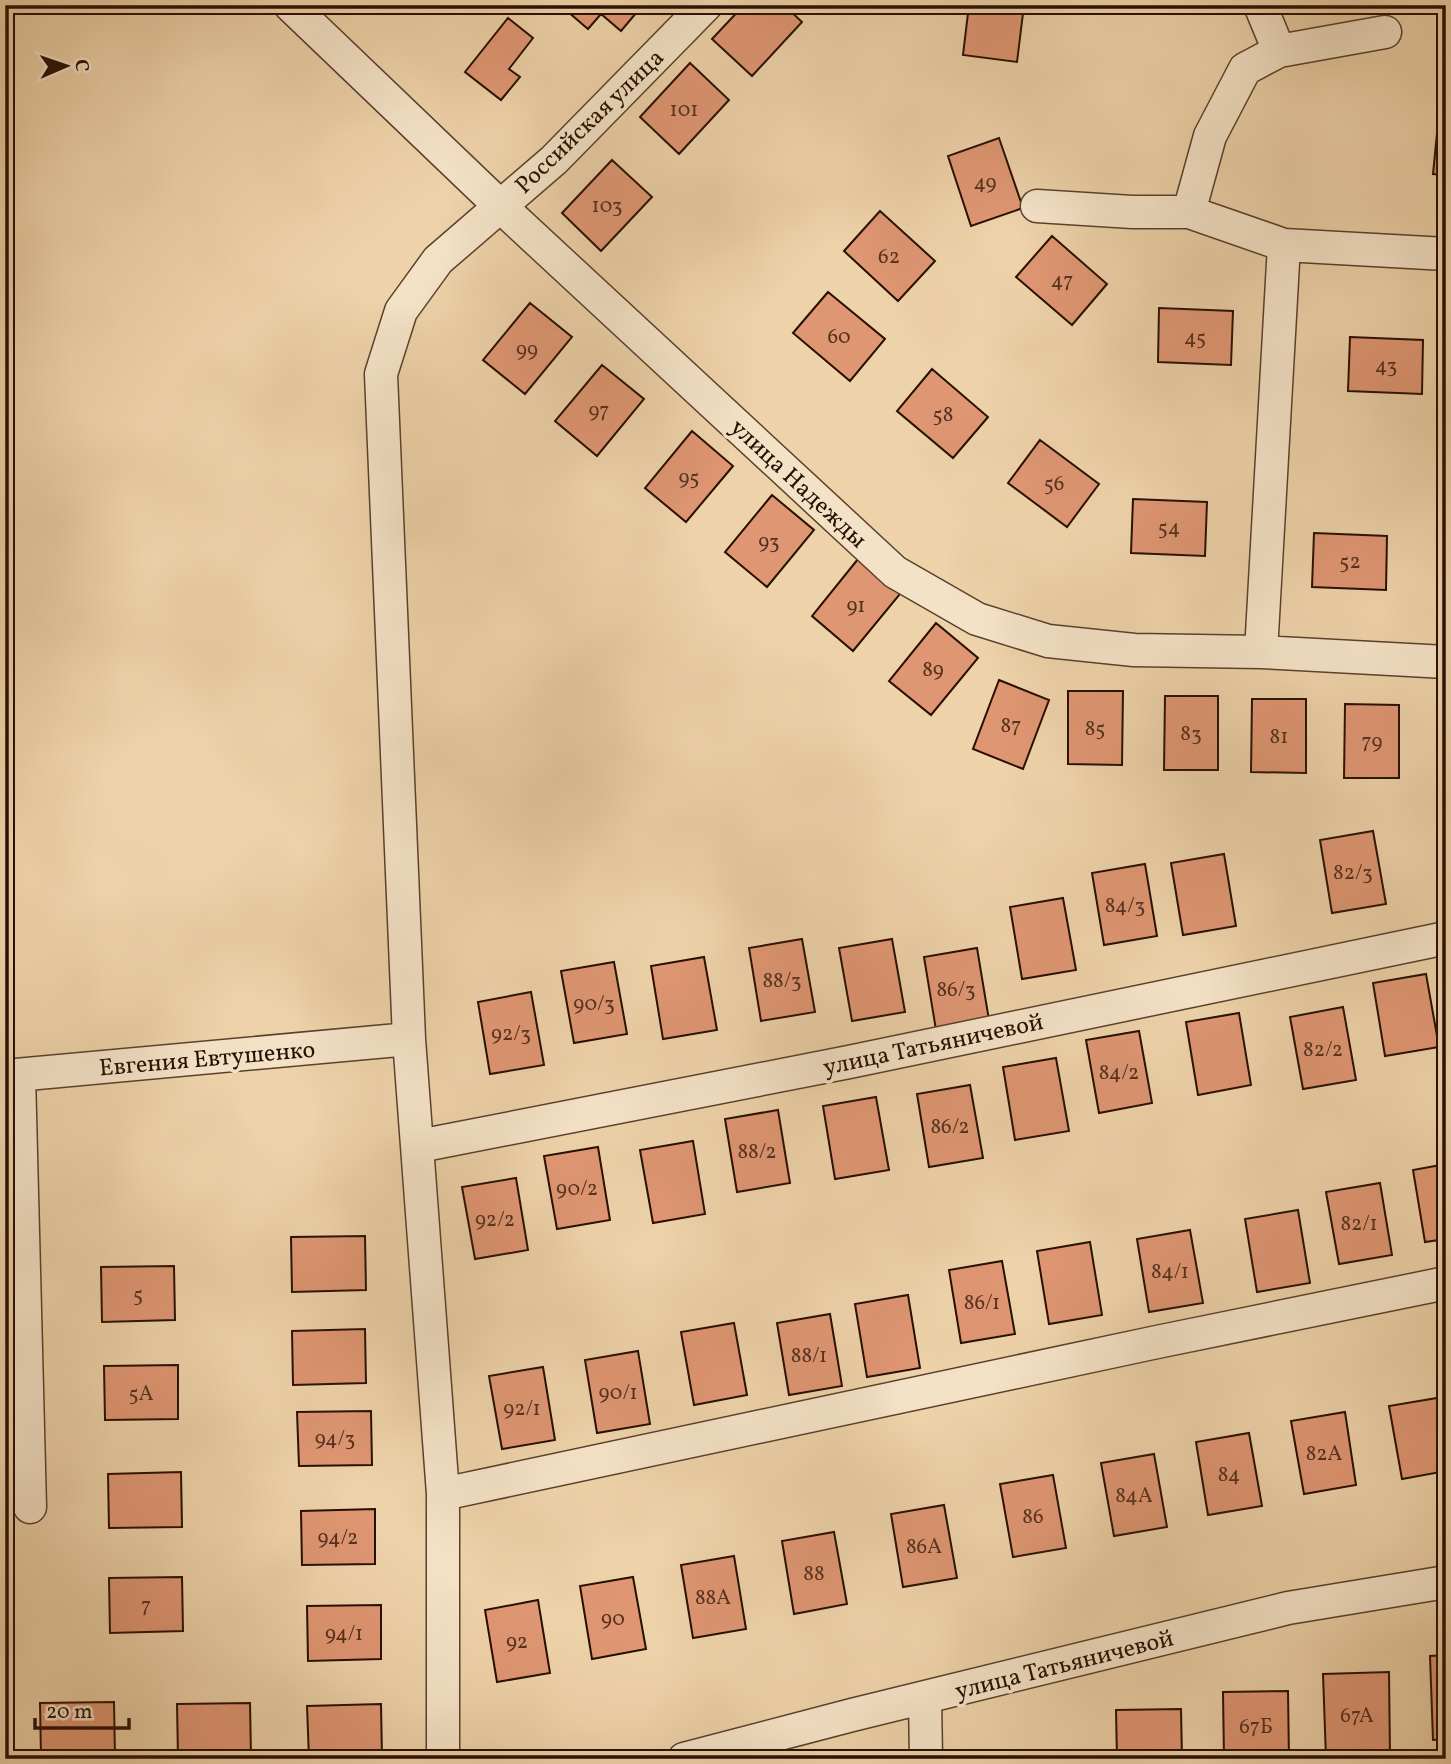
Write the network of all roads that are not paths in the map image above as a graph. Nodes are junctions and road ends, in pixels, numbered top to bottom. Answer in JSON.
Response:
{"nodes":[{"id":1,"x":290,"y":5,"type":"edge"},
{"id":2,"x":706,"y":5,"type":"edge"},
{"id":3,"x":1260,"y":5,"type":"edge"},
{"id":4,"x":1385,"y":32,"type":"dead end"},
{"id":5,"x":1279,"y":51,"type":"junction"},
{"id":6,"x":500,"y":206,"type":"junction"},
{"id":7,"x":1037,"y":206,"type":"dead end"},
{"id":8,"x":1189,"y":212,"type":"junction"},
{"id":9,"x":1284,"y":245,"type":"junction"},
{"id":10,"x":1446,"y":254,"type":"edge"},
{"id":11,"x":1261,"y":652,"type":"junction"},
{"id":12,"x":1446,"y":662,"type":"edge"},
{"id":13,"x":1446,"y":938,"type":"edge"},
{"id":14,"x":409,"y":1039,"type":"junction"},
{"id":15,"x":12,"y":1075,"type":"edge"},
{"id":16,"x":419,"y":1146,"type":"junction"},
{"id":17,"x":1446,"y":1283,"type":"edge"},
{"id":18,"x":443,"y":1494,"type":"junction"},
{"id":19,"x":30,"y":1507,"type":"dead end"},
{"id":20,"x":1446,"y":1582,"type":"edge"},
{"id":21,"x":925,"y":1698,"type":"junction"},
{"id":22,"x":443,"y":1759,"type":"edge"},
{"id":23,"x":684,"y":1759,"type":"edge"},
{"id":24,"x":926,"y":1759,"type":"edge"}],
"edges":[{"from":1,"to":6,"type":"street","name":"улица Надежды"},
{"from":2,"to":6,"type":"street","name":"Российская улица"},
{"from":3,"to":5,"type":"street"},
{"from":4,"to":5,"type":"street"},
{"from":5,"to":8,"type":"street"},
{"from":6,"to":11,"type":"street","name":"улица Надежды"},
{"from":6,"to":14,"type":"street","name":"Российская улица"},
{"from":7,"to":8,"type":"street"},
{"from":8,"to":9,"type":"street"},
{"from":9,"to":10,"type":"street"},
{"from":9,"to":11,"type":"street"},
{"from":11,"to":12,"type":"street","name":"улица Надежды"},
{"from":13,"to":16,"type":"street","name":"улица Татьяничевой"},
{"from":14,"to":15,"type":"street","name":"Евгения Евтушенко"},
{"from":14,"to":16,"type":"street","name":"Российская улица"},
{"from":15,"to":19,"type":"street"},
{"from":16,"to":18,"type":"street","name":"Российская улица"},
{"from":17,"to":18,"type":"street"},
{"from":18,"to":22,"type":"street","name":"Российская улица"},
{"from":20,"to":21,"type":"street","name":"улица Татьяничевой"},
{"from":21,"to":23,"type":"street","name":"улица Татьяничевой"},
{"from":21,"to":24,"type":"street"}]}
